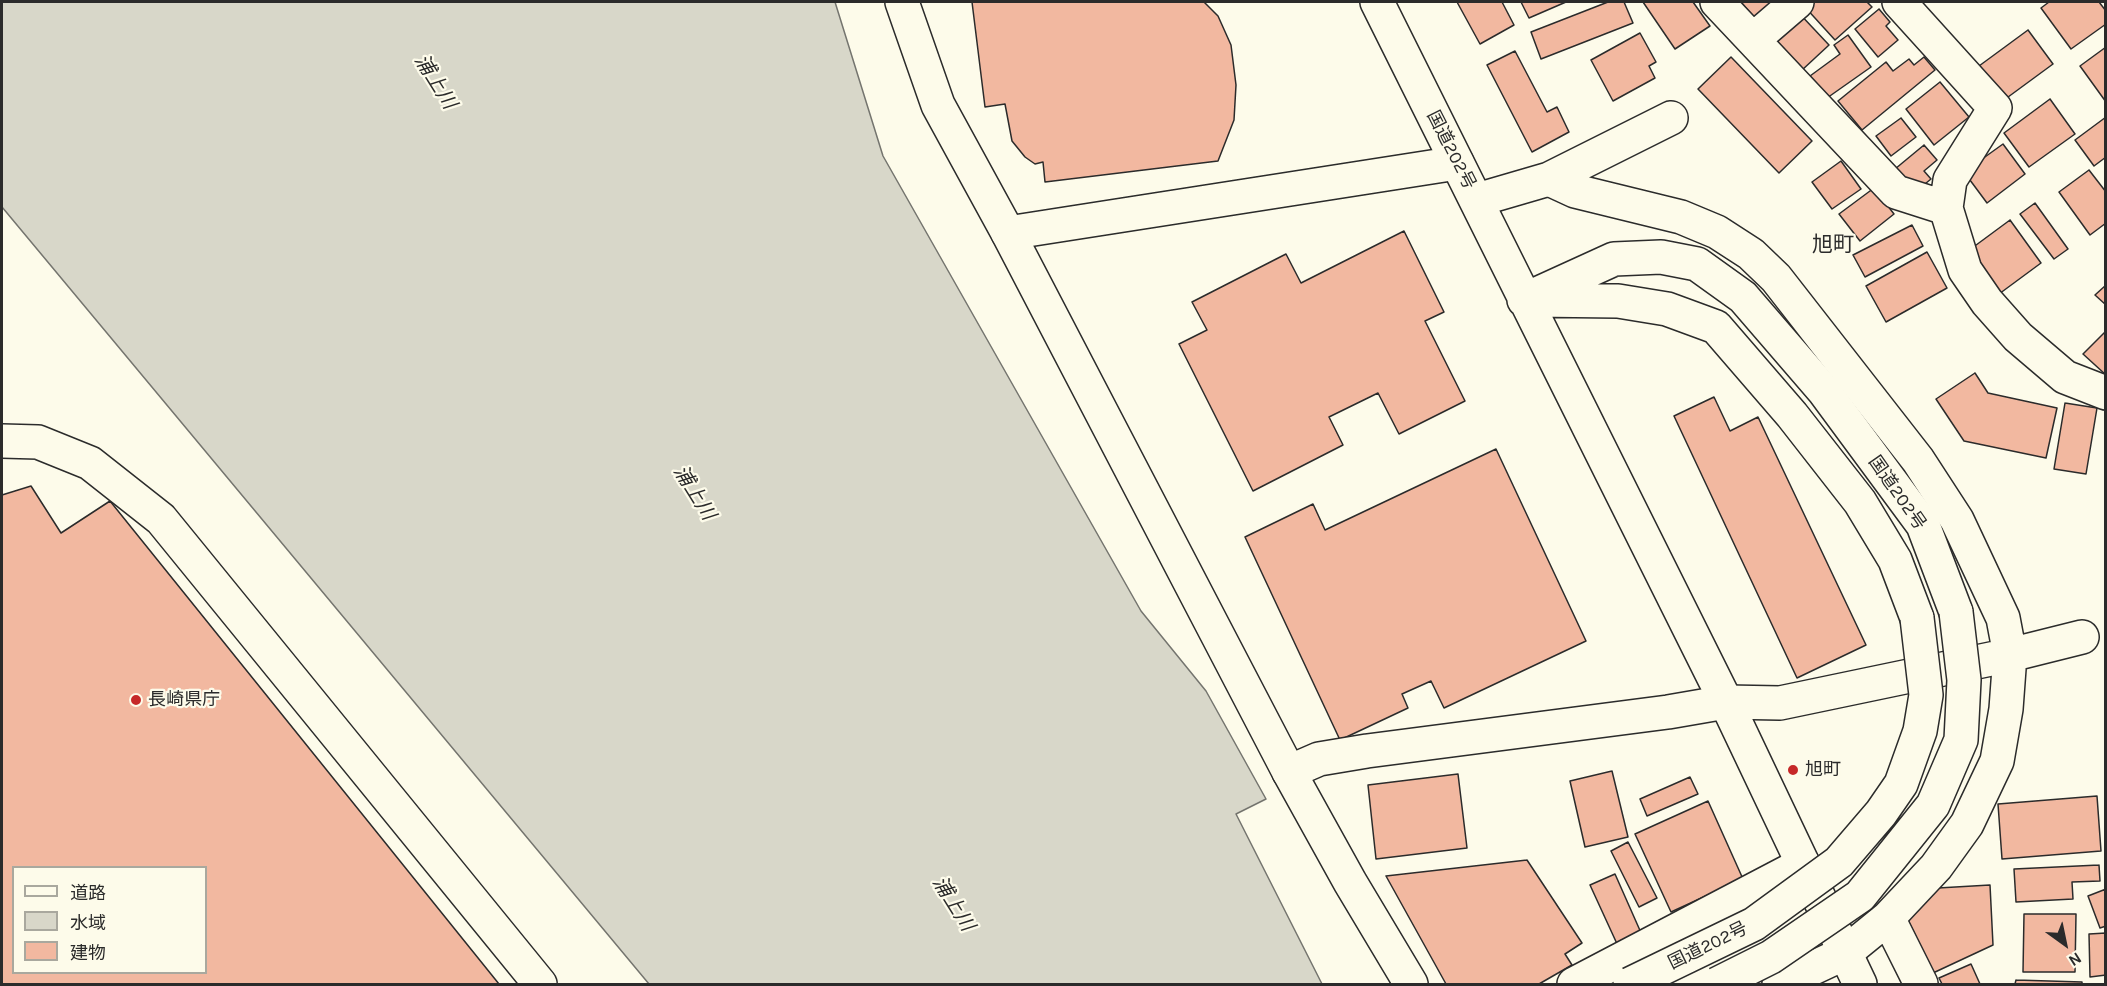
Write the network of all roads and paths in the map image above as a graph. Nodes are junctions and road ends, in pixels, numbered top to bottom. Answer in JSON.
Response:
{"nodes":[{"id":1,"x":902,"y":2,"type":"edge"},
{"id":2,"x":1377,"y":2,"type":"edge"},
{"id":3,"x":1717,"y":2,"type":"edge"},
{"id":4,"x":1797,"y":2,"type":"edge"},
{"id":5,"x":1899,"y":2,"type":"edge"},
{"id":6,"x":1754,"y":39,"type":"junction"},
{"id":7,"x":1671,"y":118,"type":"dead end"},
{"id":8,"x":1457,"y":163,"type":"junction"},
{"id":9,"x":1549,"y":179,"type":"junction"},
{"id":10,"x":1477,"y":200,"type":"junction"},
{"id":11,"x":1946,"y":208,"type":"junction"},
{"id":12,"x":1008,"y":233,"type":"junction"},
{"id":13,"x":1524,"y":300,"type":"junction"},
{"id":14,"x":2106,"y":393,"type":"edge"},
{"id":15,"x":2,"y":441,"type":"edge"},
{"id":16,"x":2082,"y":637,"type":"dead end"},
{"id":17,"x":2010,"y":655,"type":"junction"},
{"id":18,"x":1726,"y":702,"type":"junction"},
{"id":19,"x":1289,"y":772,"type":"junction"},
{"id":20,"x":1803,"y":864,"type":"junction"},
{"id":21,"x":1888,"y":918,"type":"junction"},
{"id":22,"x":1845,"y":953,"type":"junction"},
{"id":23,"x":540,"y":984,"type":"edge"},
{"id":24,"x":1411,"y":984,"type":"edge"},
{"id":25,"x":1574,"y":984,"type":"edge"},
{"id":26,"x":1630,"y":984,"type":"edge"},
{"id":27,"x":1717,"y":984,"type":"edge"},
{"id":28,"x":1779,"y":984,"type":"edge"},
{"id":29,"x":1860,"y":984,"type":"edge"},
{"id":30,"x":1921,"y":984,"type":"edge"}],
"edges":[{"from":1,"to":12,"type":"main road"},
{"from":2,"to":8,"type":"main road","name":"国道202号"},
{"from":3,"to":6,"type":"main road"},
{"from":4,"to":6,"type":"main road"},
{"from":5,"to":11,"type":"main road"},
{"from":6,"to":11,"type":"main road"},
{"from":7,"to":9,"type":"main road"},
{"from":8,"to":10,"type":"main road","name":"国道202号"},
{"from":8,"to":12,"type":"main road"},
{"from":9,"to":10,"type":"main road"},
{"from":9,"to":17,"type":"main road"},
{"from":10,"to":13,"type":"main road","name":"国道202号"},
{"from":11,"to":14,"type":"main road"},
{"from":12,"to":19,"type":"main road"},
{"from":13,"to":18,"type":"main road","name":"国道202号"},
{"from":13,"to":26,"type":"main road","name":"国道202号","bridge":true},
{"from":13,"to":27,"type":"main road","name":"国道202号","bridge":true},
{"from":15,"to":23,"type":"main road"},
{"from":16,"to":17,"type":"main road"},
{"from":17,"to":18,"type":"main road"},
{"from":17,"to":21,"type":"main road"},
{"from":18,"to":19,"type":"main road"},
{"from":18,"to":20,"type":"main road","name":"国道202号"},
{"from":19,"to":24,"type":"main road"},
{"from":20,"to":22,"type":"main road","name":"国道202号"},
{"from":20,"to":25,"type":"main road"},
{"from":21,"to":22,"type":"main road"},
{"from":21,"to":30,"type":"main road"},
{"from":22,"to":28,"type":"main road"},
{"from":22,"to":29,"type":"main road","name":"国道202号"}]}
